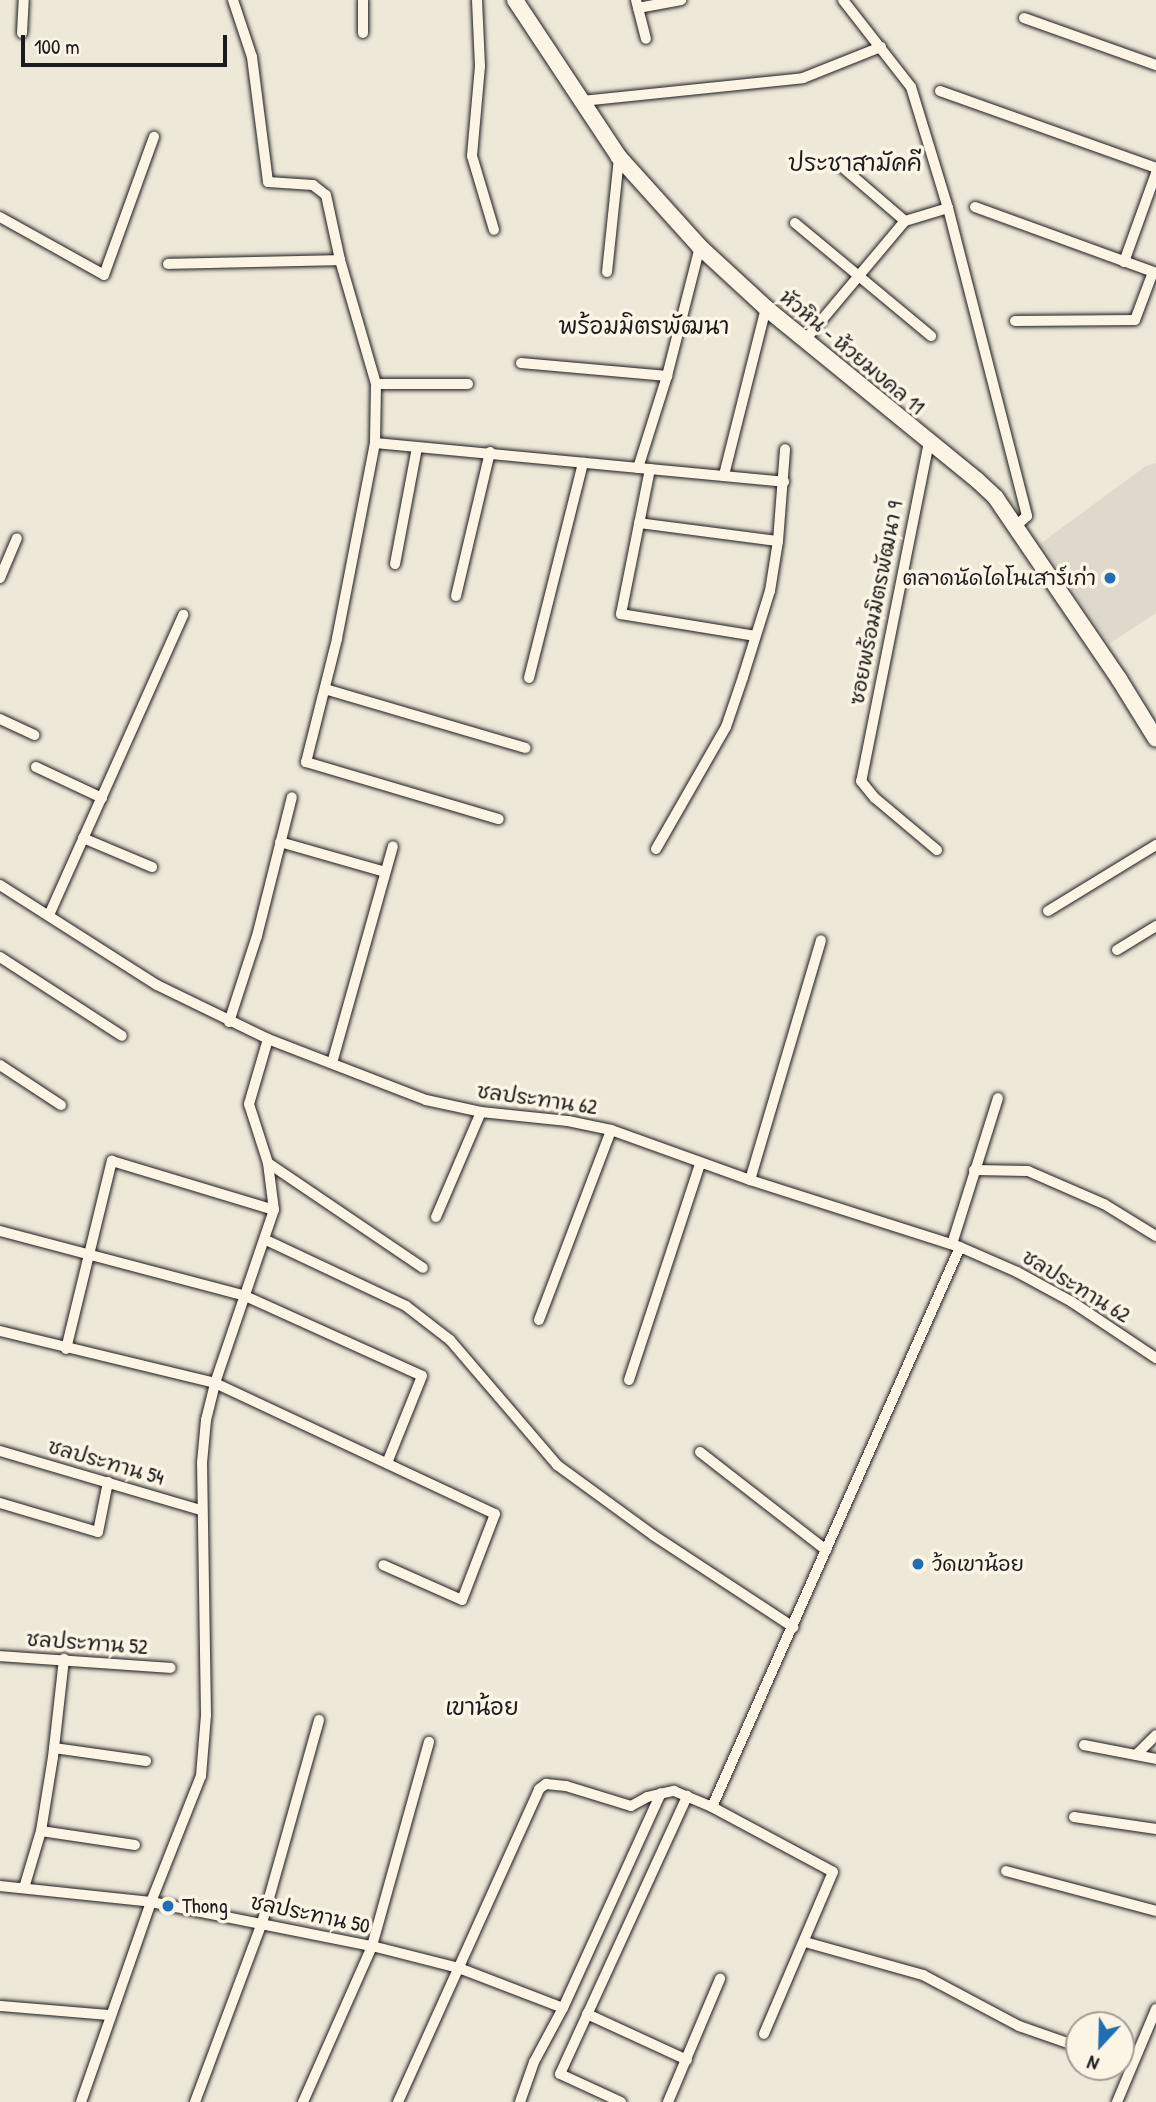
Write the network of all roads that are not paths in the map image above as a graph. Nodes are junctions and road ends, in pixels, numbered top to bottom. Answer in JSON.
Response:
{"nodes":[{"id":1,"x":24,"y":0,"type":"edge"},
{"id":2,"x":233,"y":0,"type":"edge"},
{"id":3,"x":363,"y":0,"type":"edge"},
{"id":4,"x":477,"y":0,"type":"edge"},
{"id":5,"x":515,"y":0,"type":"edge"},
{"id":6,"x":681,"y":0,"type":"edge"},
{"id":7,"x":843,"y":0,"type":"edge"},
{"id":8,"x":637,"y":4,"type":"edge"},
{"id":9,"x":1024,"y":18,"type":"dead end"},
{"id":10,"x":22,"y":33,"type":"dead end"},
{"id":11,"x":363,"y":33,"type":"dead end"},
{"id":12,"x":646,"y":39,"type":"dead end"},
{"id":13,"x":881,"y":47,"type":"junction"},
{"id":14,"x":1156,"y":65,"type":"edge"},
{"id":15,"x":940,"y":91,"type":"dead end"},
{"id":16,"x":582,"y":101,"type":"junction"},
{"id":17,"x":154,"y":137,"type":"dead end"},
{"id":18,"x":619,"y":156,"type":"junction"},
{"id":19,"x":841,"y":166,"type":"dead end"},
{"id":20,"x":1156,"y":171,"type":"edge"},
{"id":21,"x":975,"y":207,"type":"dead end"},
{"id":22,"x":948,"y":208,"type":"junction"},
{"id":23,"x":0,"y":217,"type":"edge"},
{"id":24,"x":905,"y":221,"type":"junction"},
{"id":25,"x":795,"y":223,"type":"dead end"},
{"id":26,"x":494,"y":230,"type":"dead end"},
{"id":27,"x":700,"y":247,"type":"junction"},
{"id":28,"x":340,"y":260,"type":"junction"},
{"id":29,"x":1124,"y":262,"type":"junction"},
{"id":30,"x":168,"y":264,"type":"dead end"},
{"id":31,"x":607,"y":272,"type":"dead end"},
{"id":32,"x":1155,"y":273,"type":"edge"},
{"id":33,"x":857,"y":275,"type":"junction"},
{"id":34,"x":766,"y":308,"type":"junction"},
{"id":35,"x":1015,"y":321,"type":"dead end"},
{"id":36,"x":931,"y":336,"type":"dead end"},
{"id":37,"x":805,"y":340,"type":"junction"},
{"id":38,"x":521,"y":363,"type":"dead end"},
{"id":39,"x":667,"y":376,"type":"junction"},
{"id":40,"x":376,"y":384,"type":"junction"},
{"id":41,"x":468,"y":384,"type":"dead end"},
{"id":42,"x":929,"y":442,"type":"junction"},
{"id":43,"x":375,"y":443,"type":"junction"},
{"id":44,"x":417,"y":448,"type":"junction"},
{"id":45,"x":785,"y":449,"type":"dead end"},
{"id":46,"x":490,"y":452,"type":"junction"},
{"id":47,"x":583,"y":463,"type":"junction"},
{"id":48,"x":644,"y":469,"type":"junction"},
{"id":49,"x":724,"y":475,"type":"junction"},
{"id":50,"x":783,"y":482,"type":"junction"},
{"id":51,"x":639,"y":523,"type":"junction"},
{"id":52,"x":1016,"y":526,"type":"junction"},
{"id":53,"x":17,"y":538,"type":"dead end"},
{"id":54,"x":778,"y":541,"type":"junction"},
{"id":55,"x":395,"y":564,"type":"dead end"},
{"id":56,"x":0,"y":578,"type":"edge"},
{"id":57,"x":456,"y":596,"type":"dead end"},
{"id":58,"x":183,"y":615,"type":"dead end"},
{"id":59,"x":755,"y":636,"type":"junction"},
{"id":60,"x":529,"y":678,"type":"dead end"},
{"id":61,"x":325,"y":689,"type":"junction"},
{"id":62,"x":0,"y":719,"type":"edge"},
{"id":63,"x":36,"y":735,"type":"dead end"},
{"id":64,"x":1156,"y":739,"type":"edge"},
{"id":65,"x":526,"y":748,"type":"dead end"},
{"id":66,"x":36,"y":767,"type":"dead end"},
{"id":67,"x":292,"y":797,"type":"dead end"},
{"id":68,"x":102,"y":798,"type":"junction"},
{"id":69,"x":499,"y":820,"type":"dead end"},
{"id":70,"x":83,"y":838,"type":"junction"},
{"id":71,"x":280,"y":842,"type":"junction"},
{"id":72,"x":1156,"y":845,"type":"edge"},
{"id":73,"x":393,"y":846,"type":"dead end"},
{"id":74,"x":656,"y":849,"type":"dead end"},
{"id":75,"x":937,"y":850,"type":"dead end"},
{"id":76,"x":152,"y":867,"type":"dead end"},
{"id":77,"x":385,"y":872,"type":"junction"},
{"id":78,"x":0,"y":885,"type":"edge"},
{"id":79,"x":1048,"y":911,"type":"dead end"},
{"id":80,"x":49,"y":915,"type":"junction"},
{"id":81,"x":1156,"y":926,"type":"edge"},
{"id":82,"x":821,"y":940,"type":"dead end"},
{"id":83,"x":1117,"y":950,"type":"dead end"},
{"id":84,"x":0,"y":957,"type":"edge"},
{"id":85,"x":229,"y":1022,"type":"junction"},
{"id":86,"x":122,"y":1036,"type":"dead end"},
{"id":87,"x":268,"y":1039,"type":"junction"},
{"id":88,"x":332,"y":1063,"type":"junction"},
{"id":89,"x":0,"y":1065,"type":"edge"},
{"id":90,"x":998,"y":1098,"type":"dead end"},
{"id":91,"x":61,"y":1105,"type":"dead end"},
{"id":92,"x":481,"y":1112,"type":"junction"},
{"id":93,"x":611,"y":1130,"type":"junction"},
{"id":94,"x":268,"y":1163,"type":"junction"},
{"id":95,"x":700,"y":1164,"type":"junction"},
{"id":96,"x":974,"y":1170,"type":"junction"},
{"id":97,"x":750,"y":1180,"type":"junction"},
{"id":98,"x":274,"y":1209,"type":"junction"},
{"id":99,"x":436,"y":1217,"type":"dead end"},
{"id":100,"x":0,"y":1231,"type":"edge"},
{"id":101,"x":1156,"y":1236,"type":"edge"},
{"id":102,"x":266,"y":1240,"type":"junction"},
{"id":103,"x":956,"y":1245,"type":"junction"},
{"id":104,"x":88,"y":1254,"type":"junction"},
{"id":105,"x":424,"y":1268,"type":"dead end"},
{"id":106,"x":243,"y":1295,"type":"junction"},
{"id":107,"x":539,"y":1320,"type":"dead end"},
{"id":108,"x":0,"y":1331,"type":"edge"},
{"id":109,"x":66,"y":1349,"type":"junction"},
{"id":110,"x":1156,"y":1358,"type":"edge"},
{"id":111,"x":629,"y":1380,"type":"dead end"},
{"id":112,"x":215,"y":1383,"type":"junction"},
{"id":113,"x":700,"y":1451,"type":"dead end"},
{"id":114,"x":0,"y":1452,"type":"edge"},
{"id":115,"x":387,"y":1463,"type":"junction"},
{"id":116,"x":108,"y":1482,"type":"junction"},
{"id":117,"x":0,"y":1503,"type":"edge"},
{"id":118,"x":201,"y":1510,"type":"junction"},
{"id":119,"x":826,"y":1550,"type":"junction"},
{"id":120,"x":383,"y":1565,"type":"dead end"},
{"id":121,"x":793,"y":1627,"type":"junction"},
{"id":122,"x":0,"y":1656,"type":"edge"},
{"id":123,"x":64,"y":1660,"type":"junction"},
{"id":124,"x":172,"y":1668,"type":"dead end"},
{"id":125,"x":319,"y":1720,"type":"dead end"},
{"id":126,"x":1156,"y":1735,"type":"edge"},
{"id":127,"x":429,"y":1742,"type":"dead end"},
{"id":128,"x":1084,"y":1745,"type":"dead end"},
{"id":129,"x":54,"y":1748,"type":"junction"},
{"id":130,"x":1136,"y":1755,"type":"junction"},
{"id":131,"x":1156,"y":1759,"type":"edge"},
{"id":132,"x":146,"y":1761,"type":"dead end"},
{"id":133,"x":661,"y":1793,"type":"junction"},
{"id":134,"x":687,"y":1796,"type":"junction"},
{"id":135,"x":712,"y":1807,"type":"junction"},
{"id":136,"x":1074,"y":1817,"type":"dead end"},
{"id":137,"x":1156,"y":1829,"type":"edge"},
{"id":138,"x":41,"y":1831,"type":"junction"},
{"id":139,"x":135,"y":1845,"type":"dead end"},
{"id":140,"x":1006,"y":1871,"type":"dead end"},
{"id":141,"x":0,"y":1886,"type":"edge"},
{"id":142,"x":24,"y":1888,"type":"junction"},
{"id":143,"x":151,"y":1902,"type":"junction"},
{"id":144,"x":1156,"y":1911,"type":"edge"},
{"id":145,"x":262,"y":1923,"type":"junction"},
{"id":146,"x":804,"y":1942,"type":"junction"},
{"id":147,"x":372,"y":1946,"type":"junction"},
{"id":148,"x":459,"y":1968,"type":"junction"},
{"id":149,"x":720,"y":1979,"type":"dead end"},
{"id":150,"x":0,"y":2007,"type":"edge"},
{"id":151,"x":563,"y":2008,"type":"junction"},
{"id":152,"x":1156,"y":2010,"type":"edge"},
{"id":153,"x":587,"y":2014,"type":"junction"},
{"id":154,"x":110,"y":2015,"type":"junction"},
{"id":155,"x":764,"y":2034,"type":"dead end"},
{"id":156,"x":1065,"y":2042,"type":"edge"},
{"id":157,"x":687,"y":2060,"type":"junction"},
{"id":158,"x":1135,"y":2060,"type":"edge"},
{"id":159,"x":1127,"y":2081,"type":"edge"},
{"id":160,"x":81,"y":2102,"type":"edge"},
{"id":161,"x":195,"y":2102,"type":"edge"},
{"id":162,"x":303,"y":2102,"type":"edge"},
{"id":163,"x":398,"y":2102,"type":"edge"},
{"id":164,"x":520,"y":2102,"type":"edge"},
{"id":165,"x":621,"y":2102,"type":"edge"},
{"id":166,"x":668,"y":2102,"type":"edge"},
{"id":167,"x":1118,"y":2102,"type":"edge"}],
"edges":[{"from":1,"to":10,"type":"street"},
{"from":2,"to":28,"type":"street"},
{"from":3,"to":11,"type":"street"},
{"from":4,"to":26,"type":"street"},
{"from":5,"to":16,"type":"street","name":"หัวหิน - ห้วยมงคล 11"},
{"from":6,"to":8,"type":"street"},
{"from":7,"to":13,"type":"street"},
{"from":8,"to":12,"type":"street"},
{"from":9,"to":14,"type":"street"},
{"from":13,"to":16,"type":"street"},
{"from":13,"to":22,"type":"street"},
{"from":15,"to":20,"type":"street"},
{"from":16,"to":18,"type":"street","name":"หัวหิน - ห้วยมงคล 11"},
{"from":17,"to":23,"type":"street"},
{"from":18,"to":27,"type":"street","name":"หัวหิน - ห้วยมงคล 11"},
{"from":18,"to":31,"type":"street"},
{"from":19,"to":24,"type":"street"},
{"from":20,"to":29,"type":"street"},
{"from":21,"to":29,"type":"street"},
{"from":22,"to":24,"type":"street"},
{"from":22,"to":52,"type":"street"},
{"from":24,"to":33,"type":"street"},
{"from":25,"to":33,"type":"street"},
{"from":27,"to":34,"type":"street","name":"หัวหิน - ห้วยมงคล 11"},
{"from":27,"to":39,"type":"street"},
{"from":28,"to":30,"type":"street"},
{"from":28,"to":40,"type":"street"},
{"from":29,"to":32,"type":"street"},
{"from":32,"to":35,"type":"street"},
{"from":33,"to":36,"type":"street"},
{"from":33,"to":37,"type":"street"},
{"from":34,"to":37,"type":"street","name":"หัวหิน - ห้วยมงคล 11"},
{"from":34,"to":49,"type":"street"},
{"from":37,"to":42,"type":"street","name":"หัวหิน - ห้วยมงคล 11"},
{"from":38,"to":39,"type":"street"},
{"from":39,"to":48,"type":"street"},
{"from":40,"to":41,"type":"street"},
{"from":40,"to":43,"type":"street"},
{"from":42,"to":52,"type":"street","name":"หัวหิน - ห้วยมงคล 11"},
{"from":42,"to":75,"type":"street","name":"ซอยพร้อมมิตรพัฒนา 9"},
{"from":43,"to":44,"type":"street"},
{"from":43,"to":61,"type":"street"},
{"from":44,"to":46,"type":"street"},
{"from":44,"to":55,"type":"street"},
{"from":45,"to":50,"type":"street"},
{"from":46,"to":47,"type":"street"},
{"from":46,"to":57,"type":"street"},
{"from":47,"to":48,"type":"street"},
{"from":47,"to":60,"type":"street"},
{"from":48,"to":49,"type":"street"},
{"from":48,"to":51,"type":"street"},
{"from":49,"to":50,"type":"street"},
{"from":50,"to":54,"type":"street"},
{"from":51,"to":54,"type":"street"},
{"from":51,"to":59,"type":"street"},
{"from":52,"to":64,"type":"street","name":"หัวหิน - ห้วยมงคล 11"},
{"from":53,"to":56,"type":"street"},
{"from":54,"to":59,"type":"street"},
{"from":58,"to":68,"type":"street"},
{"from":59,"to":74,"type":"street"},
{"from":61,"to":65,"type":"street"},
{"from":61,"to":69,"type":"street"},
{"from":62,"to":63,"type":"street"},
{"from":66,"to":68,"type":"street"},
{"from":67,"to":71,"type":"street"},
{"from":68,"to":70,"type":"street"},
{"from":70,"to":76,"type":"street"},
{"from":70,"to":80,"type":"street"},
{"from":71,"to":77,"type":"street"},
{"from":71,"to":85,"type":"street"},
{"from":72,"to":79,"type":"street"},
{"from":73,"to":77,"type":"street"},
{"from":77,"to":88,"type":"street"},
{"from":78,"to":80,"type":"street","name":"ชลประทาน 62"},
{"from":80,"to":85,"type":"street","name":"ชลประทาน 62"},
{"from":81,"to":83,"type":"street"},
{"from":82,"to":97,"type":"street"},
{"from":84,"to":86,"type":"street"},
{"from":85,"to":87,"type":"street","name":"ชลประทาน 62"},
{"from":87,"to":88,"type":"street","name":"ชลประทาน 62"},
{"from":87,"to":94,"type":"street"},
{"from":88,"to":92,"type":"street","name":"ชลประทาน 62"},
{"from":89,"to":91,"type":"street"},
{"from":90,"to":96,"type":"street"},
{"from":92,"to":93,"type":"street","name":"ชลประทาน 62"},
{"from":92,"to":99,"type":"street"},
{"from":93,"to":95,"type":"street","name":"ชลประทาน 62"},
{"from":93,"to":107,"type":"street"},
{"from":94,"to":98,"type":"street"},
{"from":94,"to":105,"type":"street"},
{"from":95,"to":97,"type":"street","name":"ชลประทาน 62"},
{"from":95,"to":111,"type":"street"},
{"from":96,"to":101,"type":"street"},
{"from":96,"to":103,"type":"street"},
{"from":97,"to":103,"type":"street","name":"ชลประทาน 62"},
{"from":98,"to":102,"type":"street"},
{"from":98,"to":104,"type":"street"},
{"from":100,"to":104,"type":"street"},
{"from":102,"to":106,"type":"street"},
{"from":102,"to":121,"type":"street"},
{"from":103,"to":110,"type":"street","name":"ชลประทาน 62"},
{"from":103,"to":119,"type":"street"},
{"from":104,"to":106,"type":"street"},
{"from":104,"to":109,"type":"street"},
{"from":106,"to":112,"type":"street"},
{"from":106,"to":115,"type":"street"},
{"from":108,"to":109,"type":"street"},
{"from":109,"to":112,"type":"street"},
{"from":112,"to":115,"type":"street"},
{"from":112,"to":118,"type":"street"},
{"from":113,"to":119,"type":"street"},
{"from":114,"to":116,"type":"street","name":"ชลประทาน 54"},
{"from":115,"to":120,"type":"street"},
{"from":116,"to":117,"type":"street"},
{"from":116,"to":118,"type":"street","name":"ชลประทาน 54"},
{"from":118,"to":143,"type":"street"},
{"from":119,"to":121,"type":"street"},
{"from":121,"to":135,"type":"street"},
{"from":122,"to":123,"type":"street","name":"ชลประทาน 52"},
{"from":123,"to":124,"type":"street","name":"ชลประทาน 52"},
{"from":123,"to":129,"type":"street"},
{"from":125,"to":145,"type":"street"},
{"from":126,"to":130,"type":"street"},
{"from":127,"to":147,"type":"street"},
{"from":128,"to":130,"type":"street"},
{"from":129,"to":132,"type":"street"},
{"from":129,"to":138,"type":"street"},
{"from":130,"to":131,"type":"street"},
{"from":133,"to":134,"type":"street"},
{"from":133,"to":148,"type":"street"},
{"from":133,"to":151,"type":"street"},
{"from":134,"to":135,"type":"street"},
{"from":134,"to":153,"type":"street"},
{"from":135,"to":146,"type":"street"},
{"from":136,"to":137,"type":"street"},
{"from":138,"to":139,"type":"street"},
{"from":138,"to":142,"type":"street"},
{"from":140,"to":144,"type":"street"},
{"from":141,"to":142,"type":"street","name":"ชลประทาน 50"},
{"from":142,"to":143,"type":"street","name":"ชลประทาน 50"},
{"from":143,"to":145,"type":"street","name":"ชลประทาน 50"},
{"from":143,"to":154,"type":"street"},
{"from":145,"to":147,"type":"street","name":"ชลประทาน 50"},
{"from":145,"to":161,"type":"street"},
{"from":146,"to":155,"type":"street"},
{"from":146,"to":156,"type":"street"},
{"from":147,"to":148,"type":"street","name":"ชลประทาน 50"},
{"from":147,"to":162,"type":"street"},
{"from":148,"to":151,"type":"street","name":"ชลประทาน 50"},
{"from":148,"to":163,"type":"street"},
{"from":149,"to":157,"type":"street"},
{"from":150,"to":154,"type":"street"},
{"from":151,"to":164,"type":"street"},
{"from":152,"to":158,"type":"street"},
{"from":153,"to":157,"type":"street"},
{"from":153,"to":165,"type":"street"},
{"from":154,"to":160,"type":"street"},
{"from":157,"to":166,"type":"street"},
{"from":159,"to":167,"type":"street"}]}
